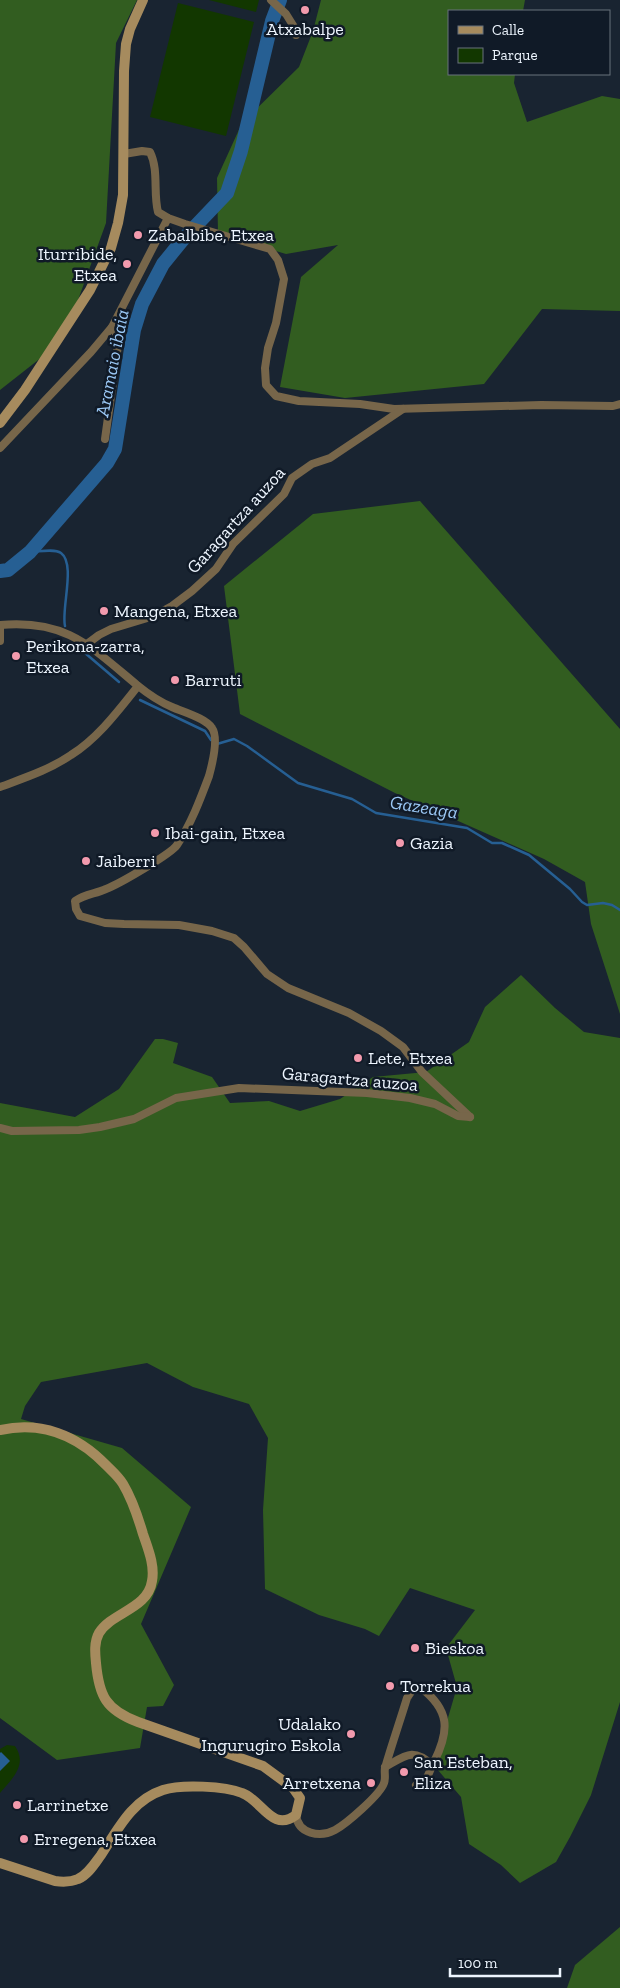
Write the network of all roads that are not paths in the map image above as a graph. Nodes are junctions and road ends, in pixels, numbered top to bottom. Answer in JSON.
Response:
{"nodes":[{"id":1,"x":143,"y":0,"type":"edge"},
{"id":2,"x":272,"y":2,"type":"edge"},
{"id":3,"x":296,"y":35,"type":"dead end"},
{"id":4,"x":124,"y":154,"type":"junction"},
{"id":5,"x":168,"y":218,"type":"junction"},
{"id":6,"x":112,"y":327,"type":"junction"},
{"id":7,"x":620,"y":404,"type":"edge"},
{"id":8,"x":405,"y":408,"type":"junction"},
{"id":9,"x":0,"y":423,"type":"edge"},
{"id":10,"x":106,"y":439,"type":"dead end"},
{"id":11,"x":0,"y":448,"type":"edge"},
{"id":12,"x":0,"y":625,"type":"edge"},
{"id":13,"x":0,"y":640,"type":"edge"},
{"id":14,"x":87,"y":644,"type":"junction"},
{"id":15,"x":138,"y":686,"type":"junction"},
{"id":16,"x":0,"y":787,"type":"edge"},
{"id":17,"x":0,"y":1128,"type":"edge"},
{"id":18,"x":0,"y":1430,"type":"edge"},
{"id":19,"x":432,"y":1765,"type":"junction"},
{"id":20,"x":386,"y":1767,"type":"junction"},
{"id":21,"x":416,"y":1785,"type":"dead end"},
{"id":22,"x":296,"y":1815,"type":"junction"},
{"id":23,"x":0,"y":1863,"type":"edge"}],
"edges":[{"from":1,"to":4,"type":"street"},
{"from":2,"to":3,"type":"street"},
{"from":4,"to":5,"type":"street"},
{"from":4,"to":9,"type":"street"},
{"from":5,"to":6,"type":"street"},
{"from":5,"to":8,"type":"street"},
{"from":6,"to":10,"type":"street"},
{"from":6,"to":11,"type":"street"},
{"from":7,"to":8,"type":"street"},
{"from":8,"to":14,"type":"street","name":"Garagartza auzoa"},
{"from":12,"to":13,"type":"street"},
{"from":12,"to":14,"type":"street","name":"Garagartza auzoa"},
{"from":14,"to":15,"type":"street","name":"Garagartza auzoa"},
{"from":15,"to":16,"type":"street"},
{"from":15,"to":17,"type":"street","name":"Garagartza auzoa"},
{"from":18,"to":22,"type":"street"},
{"from":19,"to":20,"type":"street"},
{"from":19,"to":20,"type":"street"},
{"from":19,"to":21,"type":"street"},
{"from":20,"to":22,"type":"street"},
{"from":22,"to":23,"type":"street"}]}
